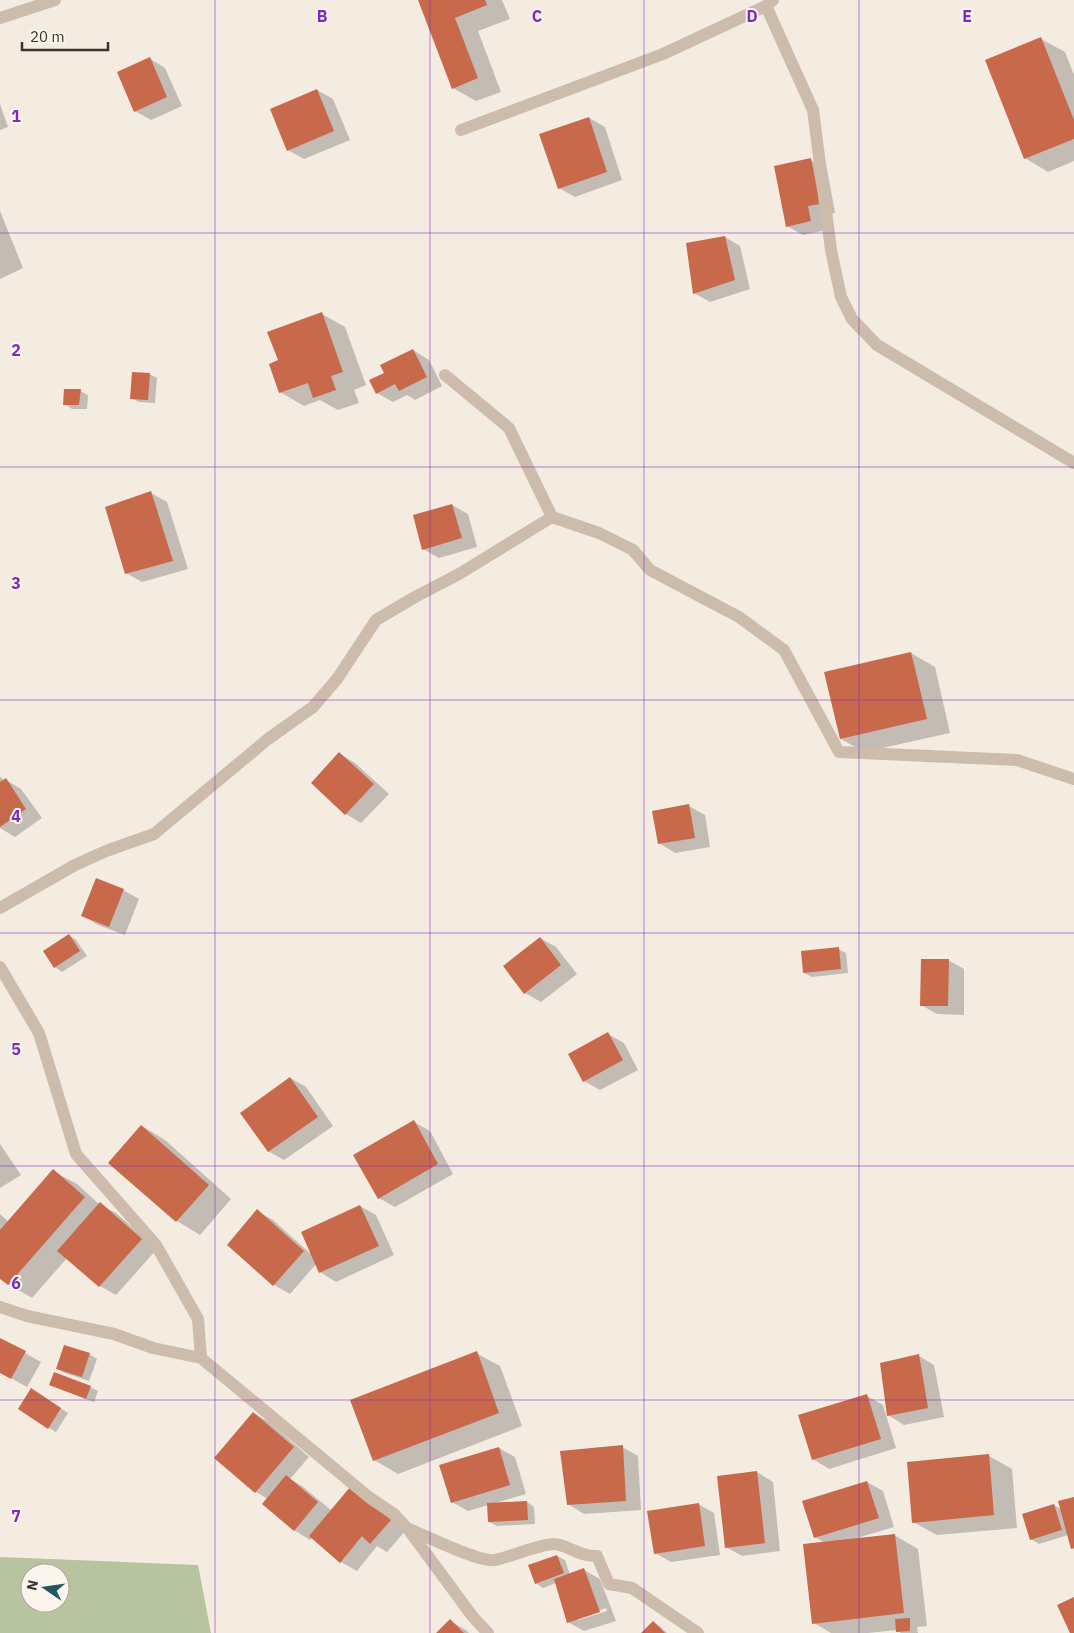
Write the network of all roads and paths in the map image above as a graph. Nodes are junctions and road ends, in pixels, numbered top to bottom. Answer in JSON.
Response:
{"nodes":[{"id":1,"x":55,"y":0,"type":"edge"},
{"id":2,"x":770,"y":3,"type":"edge"},
{"id":3,"x":0,"y":18,"type":"edge"},
{"id":4,"x":461,"y":130,"type":"dead end"},
{"id":5,"x":445,"y":376,"type":"dead end"},
{"id":6,"x":1074,"y":463,"type":"edge"},
{"id":7,"x":552,"y":516,"type":"junction"},
{"id":8,"x":1074,"y":779,"type":"edge"},
{"id":9,"x":0,"y":908,"type":"edge"},
{"id":10,"x":0,"y":967,"type":"edge"},
{"id":11,"x":0,"y":1307,"type":"edge"},
{"id":12,"x":201,"y":1358,"type":"junction"},
{"id":13,"x":408,"y":1529,"type":"junction"},
{"id":14,"x":488,"y":1633,"type":"edge"},
{"id":15,"x":698,"y":1633,"type":"edge"}],
"edges":[{"from":1,"to":3,"type":"street"},
{"from":2,"to":4,"type":"street"},
{"from":2,"to":6,"type":"street"},
{"from":5,"to":7,"type":"street"},
{"from":7,"to":8,"type":"street"},
{"from":7,"to":9,"type":"street"},
{"from":10,"to":12,"type":"street"},
{"from":11,"to":12,"type":"street"},
{"from":12,"to":13,"type":"street"},
{"from":13,"to":14,"type":"street"},
{"from":13,"to":15,"type":"street"}]}
